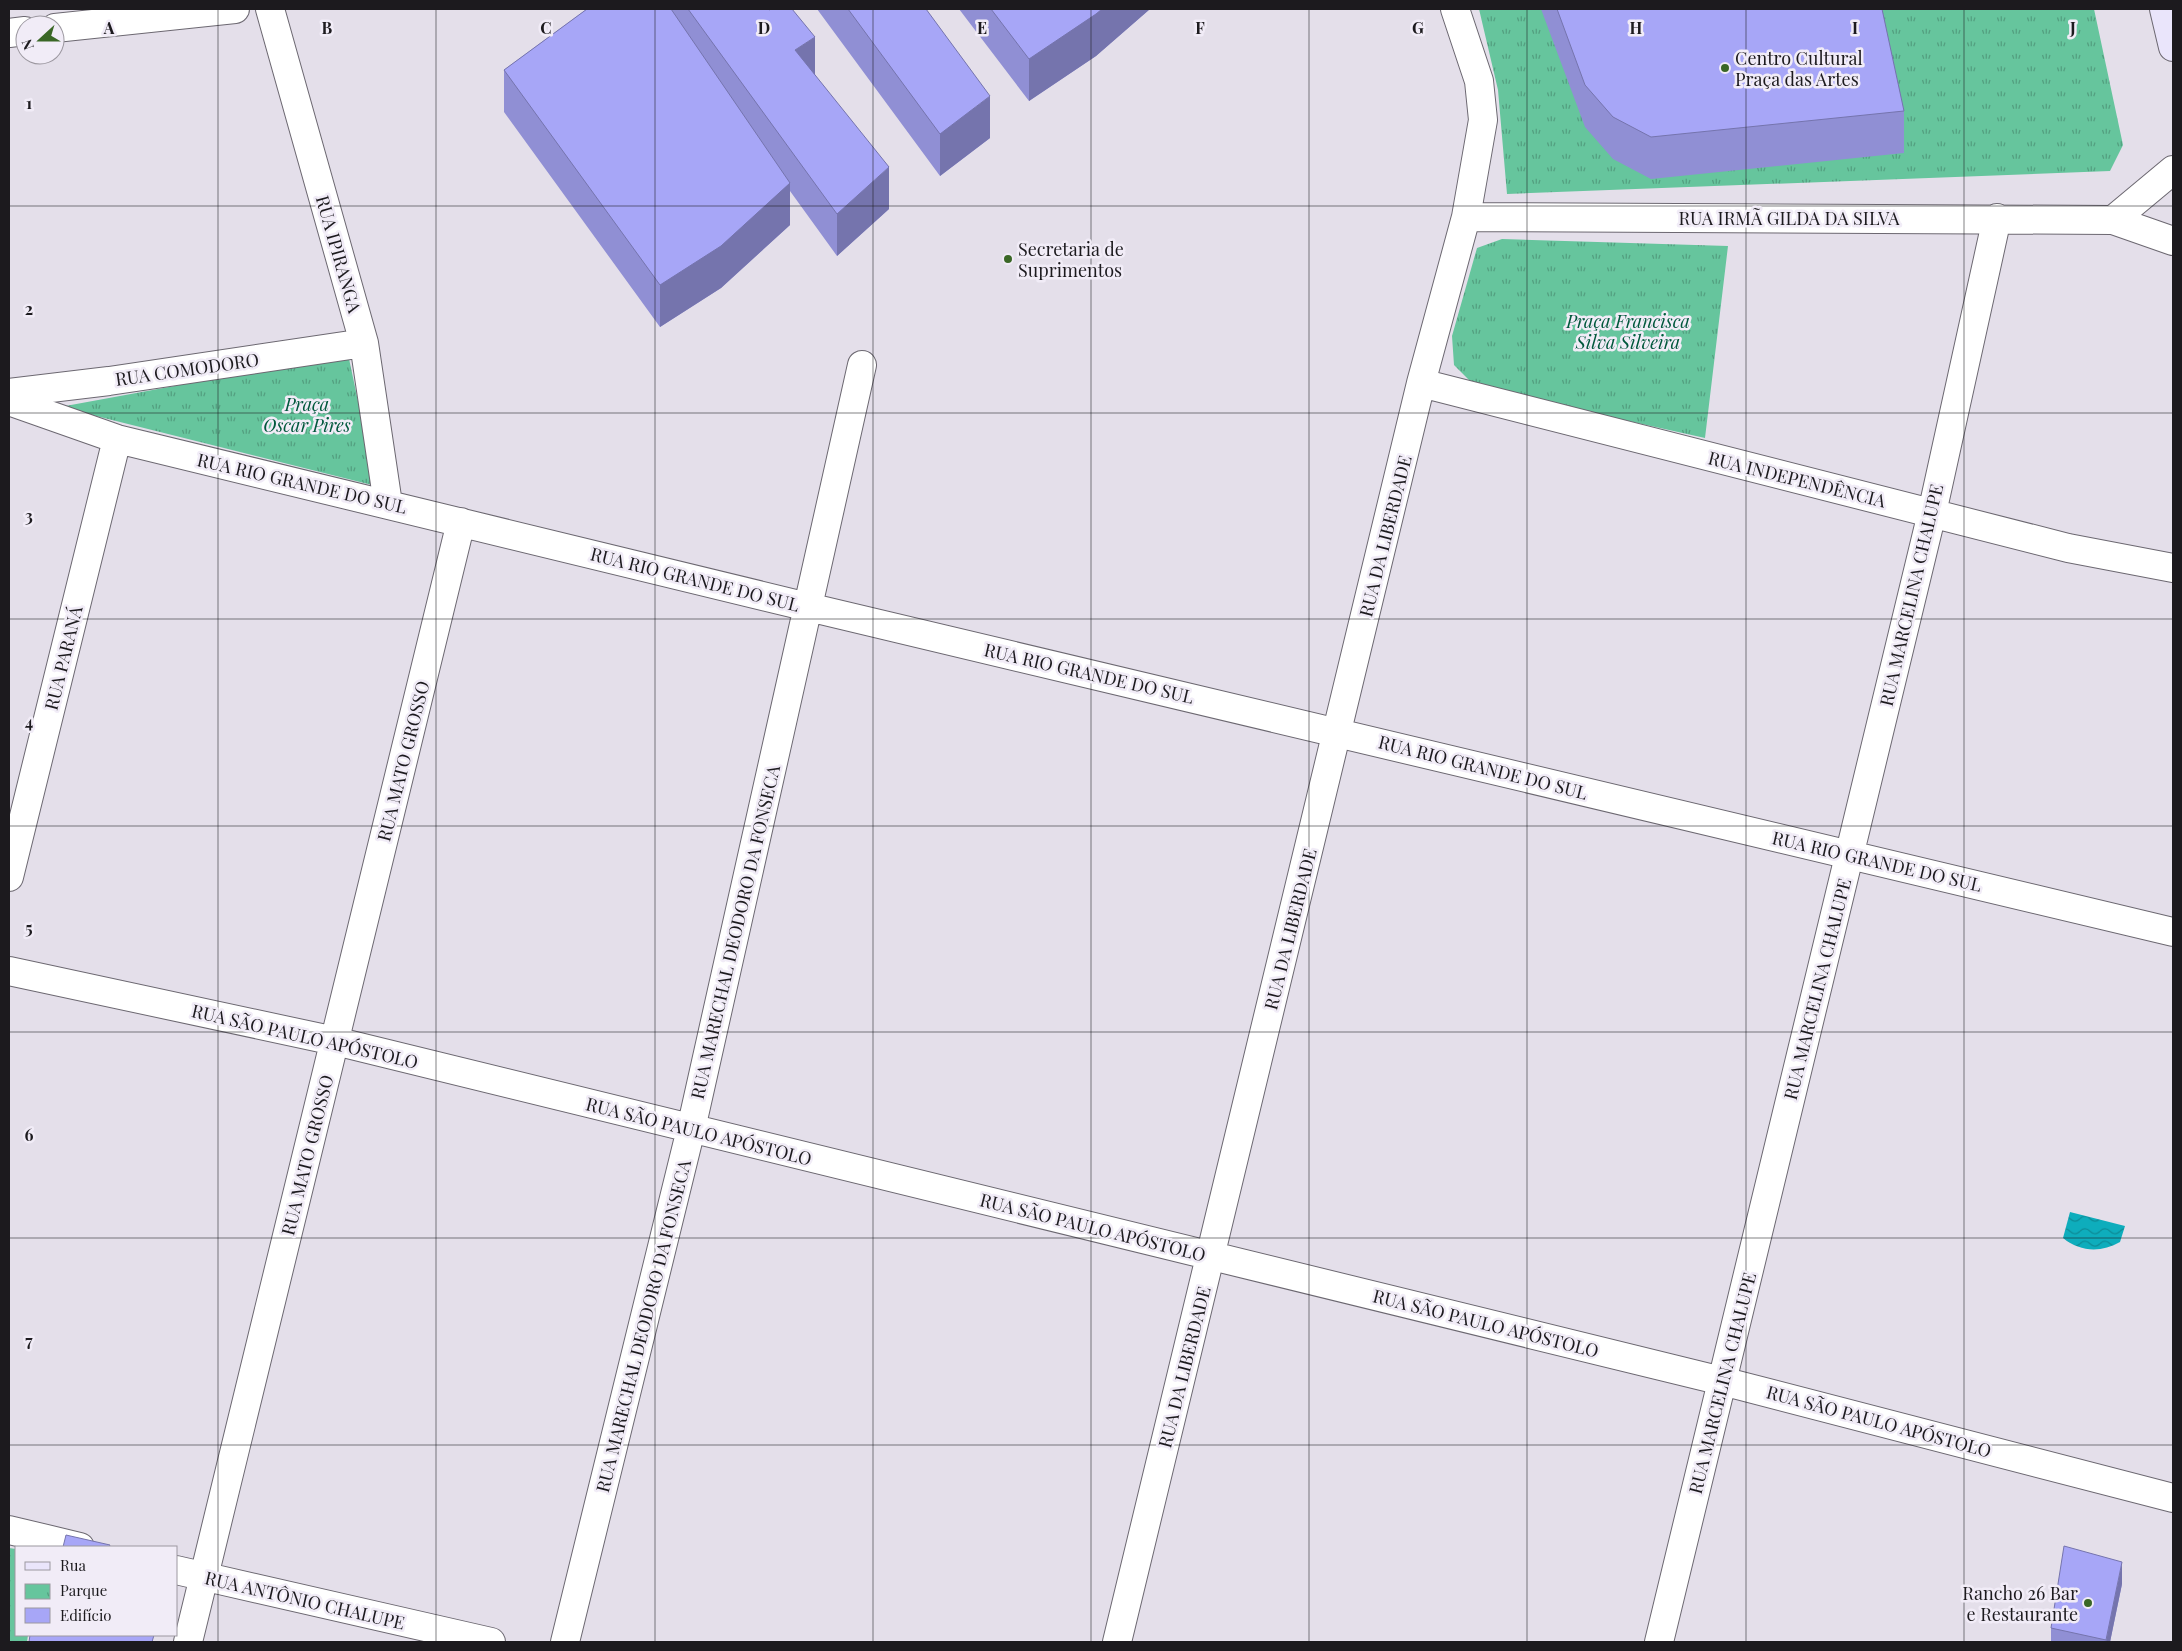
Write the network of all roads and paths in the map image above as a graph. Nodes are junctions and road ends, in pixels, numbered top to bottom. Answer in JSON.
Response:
{"nodes":[{"id":1,"x":235,"y":9,"type":"edge"},
{"id":2,"x":270,"y":9,"type":"edge"},
{"id":3,"x":1455,"y":9,"type":"edge"},
{"id":4,"x":2164,"y":9,"type":"edge"},
{"id":5,"x":65,"y":27,"type":"edge"},
{"id":6,"x":2173,"y":47,"type":"edge"},
{"id":7,"x":2173,"y":170,"type":"edge"},
{"id":8,"x":1466,"y":217,"type":"junction"},
{"id":9,"x":1997,"y":218,"type":"junction"},
{"id":10,"x":2112,"y":220,"type":"junction"},
{"id":11,"x":2173,"y":241,"type":"edge"},
{"id":12,"x":364,"y":343,"type":"junction"},
{"id":13,"x":862,"y":365,"type":"dead end"},
{"id":14,"x":1421,"y":383,"type":"junction"},
{"id":15,"x":9,"y":393,"type":"edge"},
{"id":16,"x":9,"y":401,"type":"edge"},
{"id":17,"x":117,"y":439,"type":"junction"},
{"id":18,"x":388,"y":504,"type":"junction"},
{"id":19,"x":1932,"y":513,"type":"junction"},
{"id":20,"x":461,"y":522,"type":"junction"},
{"id":21,"x":2173,"y":568,"type":"edge"},
{"id":22,"x":808,"y":607,"type":"junction"},
{"id":23,"x":1337,"y":732,"type":"junction"},
{"id":24,"x":1849,"y":855,"type":"junction"},
{"id":25,"x":9,"y":878,"type":"edge"},
{"id":26,"x":2173,"y":932,"type":"edge"},
{"id":27,"x":9,"y":971,"type":"edge"},
{"id":28,"x":334,"y":1041,"type":"junction"},
{"id":29,"x":691,"y":1129,"type":"junction"},
{"id":30,"x":1211,"y":1256,"type":"junction"},
{"id":31,"x":1722,"y":1381,"type":"junction"},
{"id":32,"x":2173,"y":1498,"type":"edge"},
{"id":33,"x":9,"y":1530,"type":"edge"},
{"id":34,"x":76,"y":1546,"type":"edge"},
{"id":35,"x":178,"y":1570,"type":"edge"},
{"id":36,"x":204,"y":1577,"type":"junction"},
{"id":37,"x":188,"y":1642,"type":"edge"},
{"id":38,"x":491,"y":1642,"type":"edge"},
{"id":39,"x":565,"y":1642,"type":"edge"},
{"id":40,"x":1117,"y":1642,"type":"edge"},
{"id":41,"x":1659,"y":1642,"type":"edge"}],
"edges":[{"from":1,"to":5,"type":"street"},
{"from":2,"to":12,"type":"street","name":"RUA IPIRANGA"},
{"from":3,"to":8,"type":"street","name":"RUA DA LIBERDADE"},
{"from":4,"to":6,"type":"main road"},
{"from":7,"to":10,"type":"street"},
{"from":8,"to":9,"type":"street","name":"RUA IRMÃ GILDA DA SILVA"},
{"from":8,"to":14,"type":"street","name":"RUA DA LIBERDADE"},
{"from":9,"to":10,"type":"street","name":"RUA IRMÃ GILDA DA SILVA"},
{"from":9,"to":19,"type":"street","name":"RUA MARCELINA CHALUPE"},
{"from":10,"to":11,"type":"street","name":"RUA IRMÃ GILDA DA SILVA"},
{"from":12,"to":15,"type":"street","name":"RUA COMODORO"},
{"from":12,"to":18,"type":"street","name":"RUA IPIRANGA"},
{"from":13,"to":22,"type":"street","name":"RUA MARECHAL DEODORO DA FONSECA"},
{"from":14,"to":19,"type":"street","name":"RUA INDEPENDÊNCIA"},
{"from":14,"to":23,"type":"street","name":"RUA DA LIBERDADE"},
{"from":16,"to":17,"type":"street","name":"RUA RIO GRANDE DO SUL"},
{"from":17,"to":18,"type":"street","name":"RUA RIO GRANDE DO SUL"},
{"from":17,"to":25,"type":"street","name":"RUA PARANÁ"},
{"from":18,"to":20,"type":"street","name":"RUA RIO GRANDE DO SUL"},
{"from":19,"to":21,"type":"street","name":"RUA INDEPENDÊNCIA"},
{"from":19,"to":24,"type":"street","name":"RUA MARCELINA CHALUPE"},
{"from":20,"to":22,"type":"street","name":"RUA RIO GRANDE DO SUL"},
{"from":20,"to":28,"type":"street","name":"RUA MATO GROSSO"},
{"from":22,"to":23,"type":"street","name":"RUA RIO GRANDE DO SUL"},
{"from":22,"to":29,"type":"street","name":"RUA MARECHAL DEODORO DA FONSECA"},
{"from":23,"to":24,"type":"street","name":"RUA RIO GRANDE DO SUL"},
{"from":23,"to":30,"type":"street","name":"RUA DA LIBERDADE"},
{"from":24,"to":26,"type":"street","name":"RUA RIO GRANDE DO SUL"},
{"from":24,"to":31,"type":"street","name":"RUA MARCELINA CHALUPE"},
{"from":27,"to":28,"type":"street","name":"RUA SÃO PAULO APÓSTOLO"},
{"from":28,"to":29,"type":"street","name":"RUA SÃO PAULO APÓSTOLO"},
{"from":28,"to":36,"type":"street","name":"RUA MATO GROSSO"},
{"from":29,"to":30,"type":"street","name":"RUA SÃO PAULO APÓSTOLO"},
{"from":29,"to":39,"type":"street","name":"RUA MARECHAL DEODORO DA FONSECA"},
{"from":30,"to":31,"type":"street","name":"RUA SÃO PAULO APÓSTOLO"},
{"from":30,"to":40,"type":"street","name":"RUA DA LIBERDADE"},
{"from":31,"to":32,"type":"street","name":"RUA SÃO PAULO APÓSTOLO"},
{"from":31,"to":41,"type":"street","name":"RUA MARCELINA CHALUPE"},
{"from":33,"to":34,"type":"street"},
{"from":35,"to":36,"type":"street","name":"RUA ANTÔNIO CHALUPE"},
{"from":36,"to":37,"type":"street","name":"RUA MATO GROSSO"},
{"from":36,"to":38,"type":"street","name":"RUA ANTÔNIO CHALUPE"}]}
